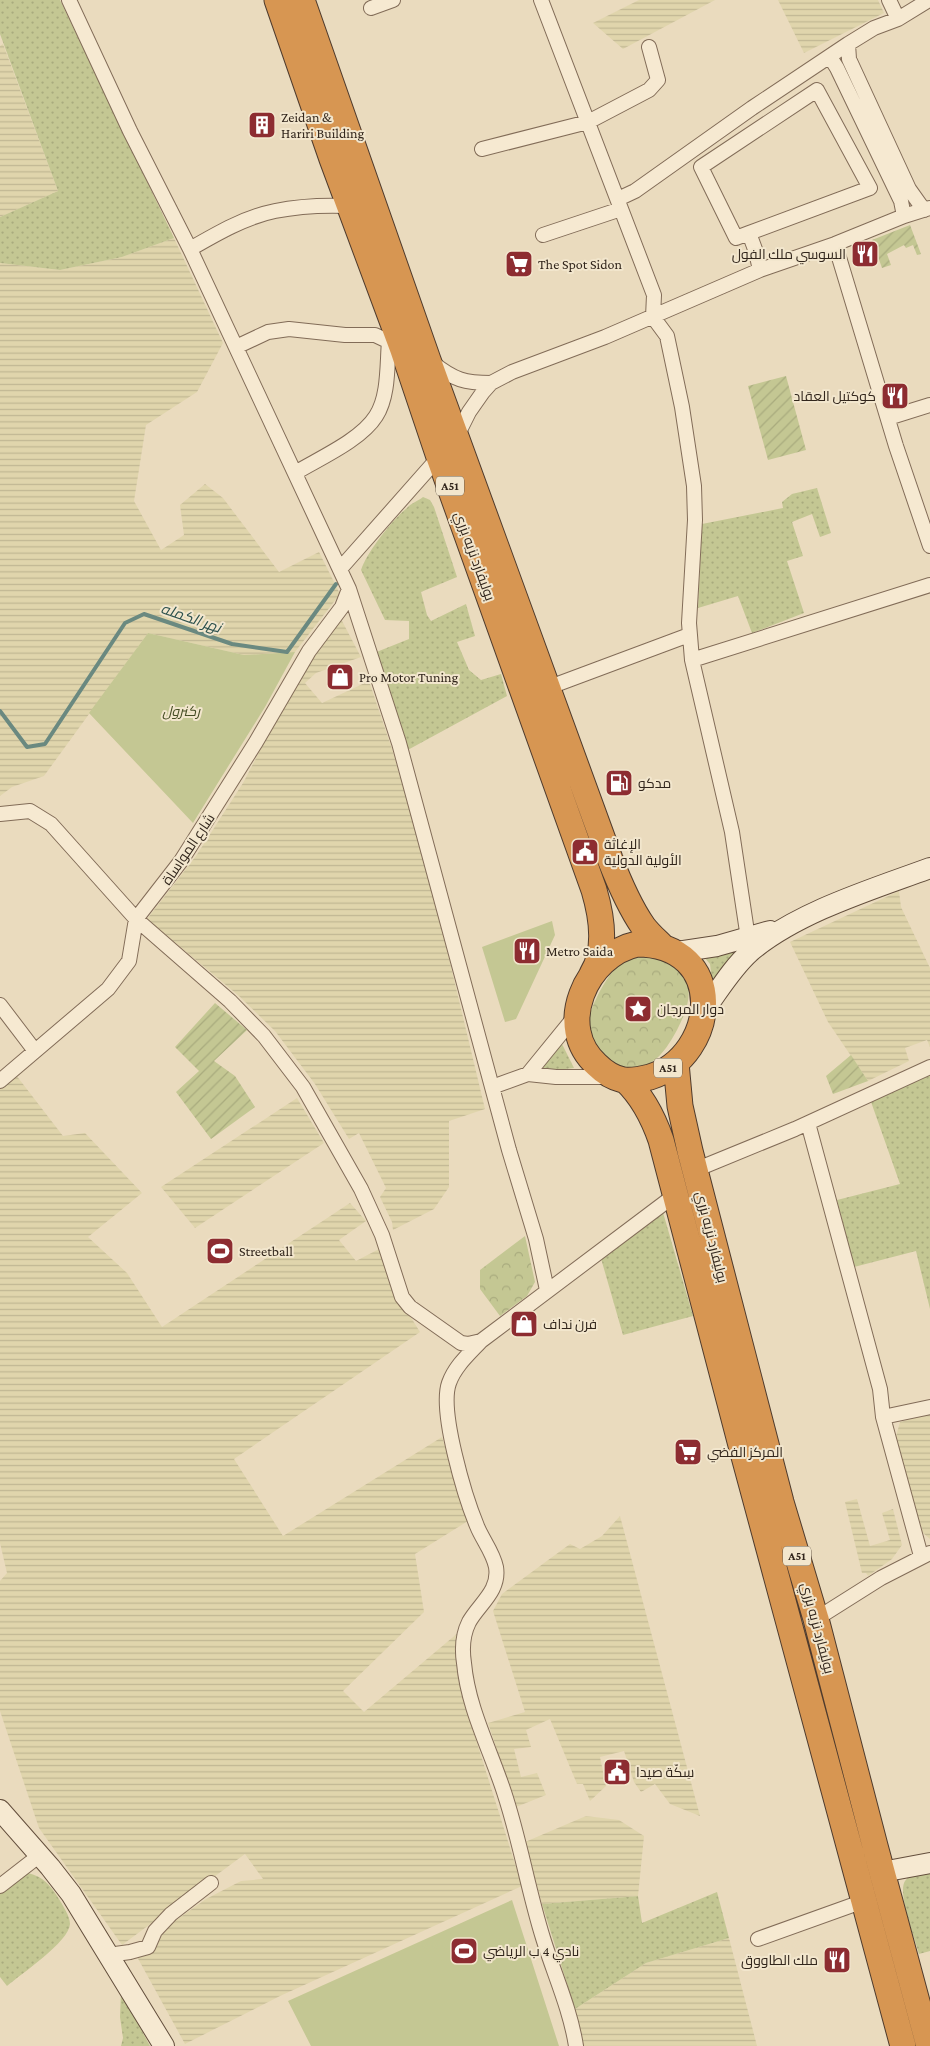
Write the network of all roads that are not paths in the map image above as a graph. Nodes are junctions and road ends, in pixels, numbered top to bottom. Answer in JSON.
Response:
{"nodes":[{"id":1,"x":69,"y":0,"type":"edge"},
{"id":2,"x":277,"y":0,"type":"edge"},
{"id":3,"x":302,"y":0,"type":"edge"},
{"id":4,"x":393,"y":0,"type":"edge"},
{"id":5,"x":540,"y":0,"type":"edge"},
{"id":6,"x":889,"y":0,"type":"edge"},
{"id":7,"x":930,"y":0,"type":"edge"},
{"id":8,"x":371,"y":8,"type":"dead end"},
{"id":9,"x":898,"y":19,"type":"junction"},
{"id":10,"x":848,"y":44,"type":"junction"},
{"id":11,"x":649,"y":47,"type":"dead end"},
{"id":12,"x":830,"y":57,"type":"junction"},
{"id":13,"x":588,"y":122,"type":"junction"},
{"id":14,"x":482,"y":149,"type":"dead end"},
{"id":15,"x":619,"y":204,"type":"junction"},
{"id":16,"x":349,"y":206,"type":"junction"},
{"id":17,"x":927,"y":209,"type":"edge"},
{"id":18,"x":904,"y":216,"type":"junction"},
{"id":19,"x":749,"y":233,"type":"junction"},
{"id":20,"x":543,"y":235,"type":"dead end"},
{"id":21,"x":836,"y":244,"type":"junction"},
{"id":22,"x":190,"y":249,"type":"junction"},
{"id":23,"x":760,"y":270,"type":"junction"},
{"id":24,"x":653,"y":317,"type":"junction"},
{"id":25,"x":396,"y":345,"type":"junction"},
{"id":26,"x":236,"y":347,"type":"junction"},
{"id":27,"x":428,"y":360,"type":"junction"},
{"id":28,"x":491,"y":383,"type":"junction"},
{"id":29,"x":930,"y":405,"type":"edge"},
{"id":30,"x":888,"y":418,"type":"junction"},
{"id":31,"x":456,"y":438,"type":"junction"},
{"id":32,"x":439,"y":457,"type":"junction"},
{"id":33,"x":295,"y":473,"type":"junction"},
{"id":34,"x":930,"y":546,"type":"edge"},
{"id":35,"x":340,"y":569,"type":"junction"},
{"id":36,"x":930,"y":585,"type":"edge"},
{"id":37,"x":349,"y":589,"type":"junction"},
{"id":38,"x":689,"y":635,"type":"junction"},
{"id":39,"x":692,"y":660,"type":"junction"},
{"id":40,"x":547,"y":688,"type":"junction"},
{"id":41,"x":0,"y":814,"type":"edge"},
{"id":42,"x":930,"y":868,"type":"edge"},
{"id":43,"x":136,"y":920,"type":"junction"},
{"id":44,"x":749,"y":945,"type":"junction"},
{"id":45,"x":670,"y":949,"type":"junction"},
{"id":46,"x":592,"y":974,"type":"junction"},
{"id":47,"x":0,"y":1005,"type":"edge"},
{"id":48,"x":578,"y":1006,"type":"junction"},
{"id":49,"x":703,"y":1012,"type":"junction"},
{"id":50,"x":35,"y":1051,"type":"junction"},
{"id":51,"x":676,"y":1064,"type":"junction"},
{"id":52,"x":930,"y":1067,"type":"edge"},
{"id":53,"x":528,"y":1074,"type":"junction"},
{"id":54,"x":619,"y":1079,"type":"junction"},
{"id":55,"x":0,"y":1081,"type":"edge"},
{"id":56,"x":492,"y":1087,"type":"junction"},
{"id":57,"x":808,"y":1123,"type":"junction"},
{"id":58,"x":695,"y":1170,"type":"junction"},
{"id":59,"x":675,"y":1195,"type":"junction"},
{"id":60,"x":547,"y":1290,"type":"junction"},
{"id":61,"x":481,"y":1341,"type":"junction"},
{"id":62,"x":930,"y":1407,"type":"edge"},
{"id":63,"x":883,"y":1417,"type":"junction"},
{"id":64,"x":925,"y":1555,"type":"edge"},
{"id":65,"x":816,"y":1620,"type":"junction"},
{"id":66,"x":0,"y":1810,"type":"edge"},
{"id":67,"x":40,"y":1855,"type":"junction"},
{"id":68,"x":930,"y":1863,"type":"edge"},
{"id":69,"x":882,"y":1872,"type":"junction"},
{"id":70,"x":211,"y":1883,"type":"dead end"},
{"id":71,"x":0,"y":1886,"type":"edge"},
{"id":72,"x":864,"y":1901,"type":"junction"},
{"id":73,"x":758,"y":1939,"type":"dead end"},
{"id":74,"x":108,"y":1955,"type":"junction"},
{"id":75,"x":164,"y":2046,"type":"edge"},
{"id":76,"x":576,"y":2046,"type":"edge"},
{"id":77,"x":903,"y":2046,"type":"edge"},
{"id":78,"x":930,"y":2046,"type":"edge"}],
"edges":[{"from":1,"to":22,"type":"street"},
{"from":2,"to":16,"type":"highway","name":"بوليفارد نزيه بزري","number":"A51"},
{"from":3,"to":27,"type":"highway","name":"بوليفارد نزيه بزري","number":"A51"},
{"from":4,"to":8,"type":"street"},
{"from":5,"to":13,"type":"street"},
{"from":6,"to":9,"type":"street"},
{"from":7,"to":9,"type":"street"},
{"from":9,"to":10,"type":"street"},
{"from":10,"to":12,"type":"street"},
{"from":10,"to":17,"type":"street"},
{"from":11,"to":13,"type":"street"},
{"from":12,"to":15,"type":"street"},
{"from":12,"to":18,"type":"street"},
{"from":13,"to":14,"type":"street"},
{"from":13,"to":15,"type":"street"},
{"from":15,"to":20,"type":"street"},
{"from":15,"to":24,"type":"street"},
{"from":16,"to":22,"type":"street"},
{"from":16,"to":25,"type":"highway","name":"بوليفارد نزيه بزري","number":"A51"},
{"from":17,"to":18,"type":"street"},
{"from":18,"to":21,"type":"street"},
{"from":19,"to":19,"type":"street"},
{"from":19,"to":23,"type":"street"},
{"from":21,"to":23,"type":"street"},
{"from":21,"to":30,"type":"street"},
{"from":22,"to":26,"type":"street"},
{"from":23,"to":24,"type":"street"},
{"from":24,"to":28,"type":"street"},
{"from":24,"to":38,"type":"street"},
{"from":25,"to":26,"type":"street"},
{"from":25,"to":32,"type":"highway","name":"بوليفارد نزيه بزري","number":"A51"},
{"from":25,"to":33,"type":"street"},
{"from":26,"to":33,"type":"street"},
{"from":27,"to":28,"type":"street"},
{"from":27,"to":31,"type":"highway","name":"بوليفارد نزيه بزري","number":"A51"},
{"from":28,"to":31,"type":"street"},
{"from":29,"to":30,"type":"street"},
{"from":30,"to":34,"type":"street"},
{"from":31,"to":40,"type":"highway","name":"بوليفارد نزيه بزري","number":"A51"},
{"from":32,"to":35,"type":"street"},
{"from":32,"to":46,"type":"highway","name":"بوليفارد نزيه بزري","number":"A51"},
{"from":33,"to":35,"type":"street"},
{"from":35,"to":37,"type":"street"},
{"from":36,"to":39,"type":"street"},
{"from":37,"to":43,"type":"street","name":"شارع المواساة"},
{"from":37,"to":56,"type":"street"},
{"from":38,"to":39,"type":"street"},
{"from":38,"to":40,"type":"street"},
{"from":39,"to":44,"type":"street"},
{"from":40,"to":45,"type":"highway","name":"بوليفارد نزيه بزري","number":"A51"},
{"from":41,"to":43,"type":"street"},
{"from":42,"to":44,"type":"street"},
{"from":43,"to":50,"type":"street"},
{"from":43,"to":61,"type":"street"},
{"from":44,"to":45,"type":"street"},
{"from":44,"to":49,"type":"street"},
{"from":45,"to":46,"type":"highway","number":"A51"},
{"from":45,"to":49,"type":"highway","number":"A51"},
{"from":46,"to":48,"type":"highway","number":"A51"},
{"from":47,"to":50,"type":"street"},
{"from":48,"to":53,"type":"street"},
{"from":48,"to":54,"type":"highway","number":"A51"},
{"from":49,"to":51,"type":"highway","number":"A51"},
{"from":50,"to":55,"type":"street"},
{"from":51,"to":54,"type":"highway","number":"A51"},
{"from":51,"to":58,"type":"highway","name":"بوليفارد نزيه بزري","number":"A51"},
{"from":52,"to":57,"type":"street"},
{"from":53,"to":54,"type":"street"},
{"from":53,"to":56,"type":"street"},
{"from":54,"to":59,"type":"highway","name":"بوليفارد نزيه بزري","number":"A51"},
{"from":56,"to":60,"type":"street"},
{"from":57,"to":58,"type":"street"},
{"from":57,"to":63,"type":"street"},
{"from":58,"to":65,"type":"highway","name":"بوليفارد نزيه بزري","number":"A51"},
{"from":59,"to":60,"type":"street"},
{"from":59,"to":72,"type":"highway","name":"بوليفارد نزيه بزري","number":"A51"},
{"from":60,"to":61,"type":"street"},
{"from":61,"to":76,"type":"street"},
{"from":62,"to":63,"type":"street"},
{"from":63,"to":64,"type":"street"},
{"from":64,"to":65,"type":"street"},
{"from":65,"to":69,"type":"highway","name":"بوليفارد نزيه بزري","number":"A51"},
{"from":66,"to":67,"type":"street"},
{"from":67,"to":71,"type":"street"},
{"from":67,"to":74,"type":"street"},
{"from":68,"to":69,"type":"street"},
{"from":69,"to":78,"type":"highway","name":"بوليفارد نزيه بزري","number":"A51"},
{"from":70,"to":74,"type":"street"},
{"from":72,"to":73,"type":"street"},
{"from":72,"to":77,"type":"highway","name":"بوليفارد نزيه بزري","number":"A51"},
{"from":74,"to":75,"type":"street"}]}
